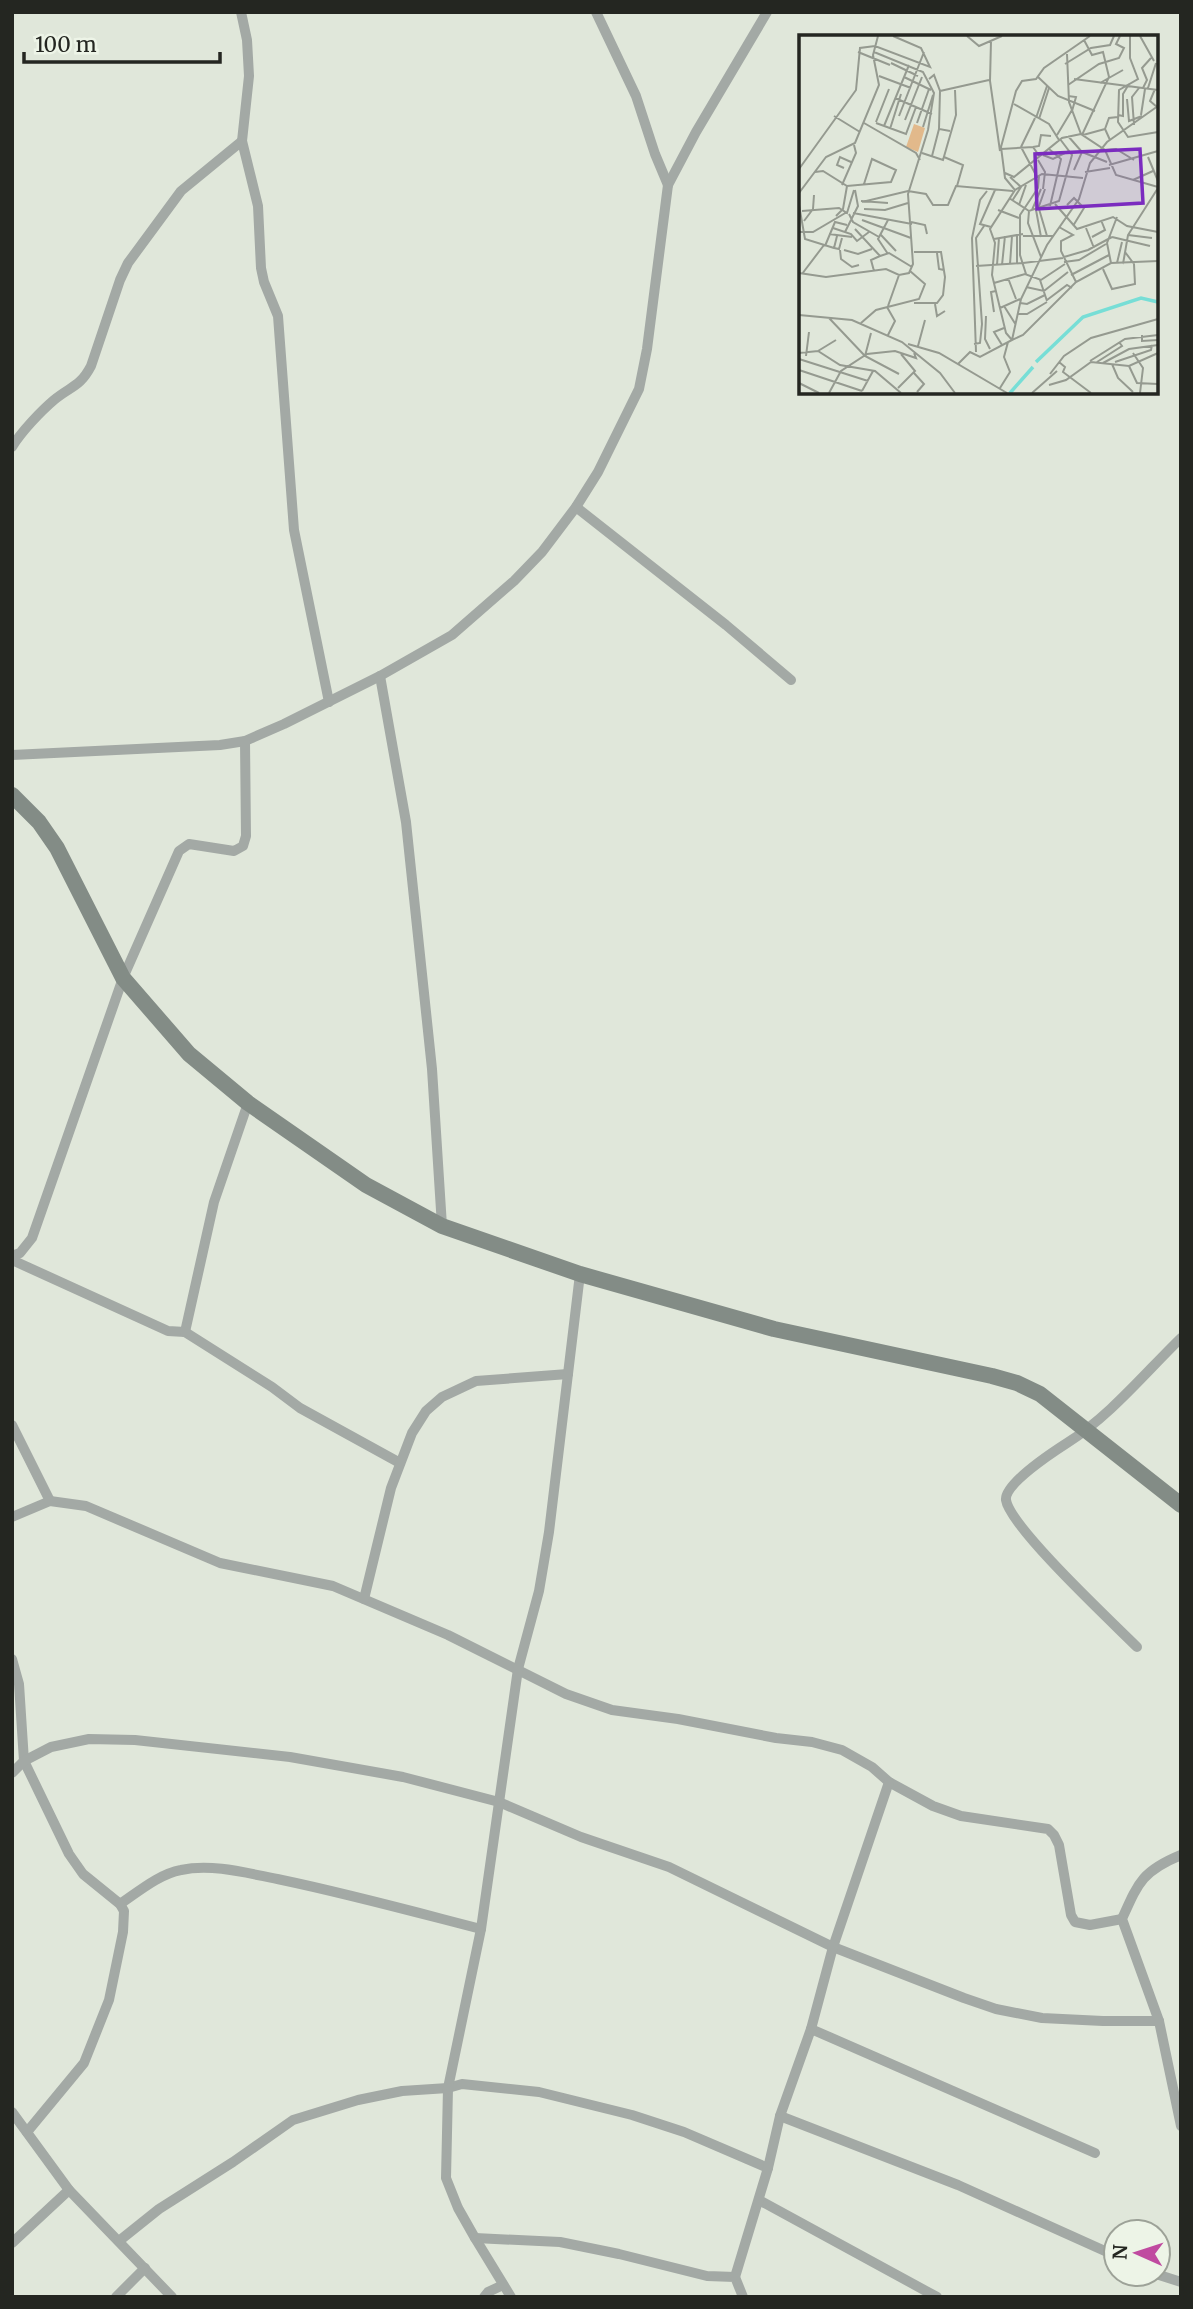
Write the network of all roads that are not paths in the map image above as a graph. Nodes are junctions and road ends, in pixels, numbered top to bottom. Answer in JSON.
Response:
{"nodes":[{"id":1,"x":242,"y":12,"type":"edge"},
{"id":2,"x":596,"y":12,"type":"edge"},
{"id":3,"x":767,"y":12,"type":"edge"},
{"id":4,"x":242,"y":141,"type":"junction"},
{"id":5,"x":667,"y":185,"type":"junction"},
{"id":6,"x":12,"y":447,"type":"edge"},
{"id":7,"x":576,"y":508,"type":"junction"},
{"id":8,"x":380,"y":676,"type":"junction"},
{"id":9,"x":791,"y":680,"type":"dead end"},
{"id":10,"x":329,"y":702,"type":"junction"},
{"id":11,"x":245,"y":741,"type":"junction"},
{"id":12,"x":12,"y":755,"type":"edge"},
{"id":13,"x":12,"y":795,"type":"edge"},
{"id":14,"x":123,"y":978,"type":"junction"},
{"id":15,"x":248,"y":1103,"type":"junction"},
{"id":16,"x":442,"y":1226,"type":"junction"},
{"id":17,"x":12,"y":1258,"type":"edge"},
{"id":18,"x":580,"y":1274,"type":"junction"},
{"id":19,"x":185,"y":1332,"type":"junction"},
{"id":20,"x":1181,"y":1338,"type":"edge"},
{"id":21,"x":568,"y":1374,"type":"junction"},
{"id":22,"x":12,"y":1425,"type":"edge"},
{"id":23,"x":1086,"y":1431,"type":"junction"},
{"id":24,"x":400,"y":1463,"type":"junction"},
{"id":25,"x":50,"y":1501,"type":"junction"},
{"id":26,"x":1181,"y":1505,"type":"edge"},
{"id":27,"x":12,"y":1517,"type":"edge"},
{"id":28,"x":364,"y":1599,"type":"junction"},
{"id":29,"x":1137,"y":1647,"type":"dead end"},
{"id":30,"x":12,"y":1659,"type":"edge"},
{"id":31,"x":518,"y":1669,"type":"junction"},
{"id":32,"x":24,"y":1761,"type":"junction"},
{"id":33,"x":12,"y":1773,"type":"edge"},
{"id":34,"x":889,"y":1782,"type":"junction"},
{"id":35,"x":499,"y":1802,"type":"junction"},
{"id":36,"x":1181,"y":1855,"type":"edge"},
{"id":37,"x":120,"y":1904,"type":"junction"},
{"id":38,"x":1122,"y":1919,"type":"junction"},
{"id":39,"x":481,"y":1930,"type":"junction"},
{"id":40,"x":833,"y":1947,"type":"junction"},
{"id":41,"x":1159,"y":2021,"type":"junction"},
{"id":42,"x":811,"y":2029,"type":"junction"},
{"id":43,"x":449,"y":2088,"type":"junction"},
{"id":44,"x":12,"y":2112,"type":"edge"},
{"id":45,"x":780,"y":2116,"type":"junction"},
{"id":46,"x":1181,"y":2126,"type":"edge"},
{"id":47,"x":27,"y":2132,"type":"junction"},
{"id":48,"x":1095,"y":2153,"type":"dead end"},
{"id":49,"x":768,"y":2168,"type":"junction"},
{"id":50,"x":69,"y":2190,"type":"junction"},
{"id":51,"x":759,"y":2200,"type":"junction"},
{"id":52,"x":475,"y":2238,"type":"junction"},
{"id":53,"x":119,"y":2241,"type":"junction"},
{"id":54,"x":12,"y":2243,"type":"edge"},
{"id":55,"x":1102,"y":2250,"type":"edge"},
{"id":56,"x":145,"y":2269,"type":"junction"},
{"id":57,"x":735,"y":2277,"type":"junction"},
{"id":58,"x":503,"y":2285,"type":"junction"},
{"id":59,"x":116,"y":2297,"type":"edge"},
{"id":60,"x":172,"y":2297,"type":"edge"},
{"id":61,"x":484,"y":2297,"type":"edge"},
{"id":62,"x":511,"y":2297,"type":"edge"},
{"id":63,"x":743,"y":2297,"type":"edge"},
{"id":64,"x":937,"y":2297,"type":"edge"}],
"edges":[{"from":1,"to":4,"type":"street"},
{"from":2,"to":5,"type":"street"},
{"from":3,"to":5,"type":"street"},
{"from":4,"to":6,"type":"street"},
{"from":4,"to":10,"type":"street"},
{"from":5,"to":7,"type":"street"},
{"from":7,"to":8,"type":"street"},
{"from":7,"to":9,"type":"street"},
{"from":8,"to":10,"type":"street"},
{"from":8,"to":16,"type":"street"},
{"from":10,"to":11,"type":"street"},
{"from":11,"to":12,"type":"street"},
{"from":11,"to":14,"type":"street"},
{"from":13,"to":14,"type":"street"},
{"from":14,"to":15,"type":"street"},
{"from":14,"to":17,"type":"street"},
{"from":15,"to":16,"type":"street"},
{"from":15,"to":19,"type":"street"},
{"from":16,"to":18,"type":"street"},
{"from":17,"to":19,"type":"street"},
{"from":18,"to":21,"type":"street"},
{"from":18,"to":23,"type":"street"},
{"from":19,"to":24,"type":"street"},
{"from":20,"to":23,"type":"street"},
{"from":21,"to":24,"type":"street"},
{"from":21,"to":31,"type":"street"},
{"from":22,"to":25,"type":"street"},
{"from":23,"to":26,"type":"street"},
{"from":23,"to":29,"type":"street"},
{"from":24,"to":28,"type":"street"},
{"from":25,"to":27,"type":"street"},
{"from":25,"to":28,"type":"street"},
{"from":28,"to":31,"type":"street"},
{"from":30,"to":32,"type":"street"},
{"from":31,"to":34,"type":"street"},
{"from":31,"to":35,"type":"street"},
{"from":32,"to":33,"type":"street"},
{"from":32,"to":35,"type":"street"},
{"from":32,"to":37,"type":"street"},
{"from":34,"to":38,"type":"street"},
{"from":34,"to":40,"type":"street"},
{"from":35,"to":39,"type":"street"},
{"from":35,"to":40,"type":"street"},
{"from":36,"to":38,"type":"street"},
{"from":37,"to":39,"type":"street"},
{"from":37,"to":47,"type":"street"},
{"from":38,"to":41,"type":"street"},
{"from":39,"to":43,"type":"street"},
{"from":40,"to":41,"type":"street"},
{"from":40,"to":42,"type":"street"},
{"from":41,"to":46,"type":"street"},
{"from":42,"to":45,"type":"street"},
{"from":42,"to":48,"type":"street"},
{"from":43,"to":49,"type":"street"},
{"from":43,"to":52,"type":"street"},
{"from":43,"to":53,"type":"street"},
{"from":44,"to":47,"type":"street"},
{"from":45,"to":49,"type":"street"},
{"from":45,"to":55,"type":"street"},
{"from":47,"to":50,"type":"street"},
{"from":49,"to":51,"type":"street"},
{"from":50,"to":53,"type":"street"},
{"from":50,"to":54,"type":"street"},
{"from":51,"to":57,"type":"street"},
{"from":51,"to":64,"type":"street"},
{"from":52,"to":57,"type":"street"},
{"from":52,"to":58,"type":"street"},
{"from":53,"to":56,"type":"street"},
{"from":56,"to":59,"type":"street"},
{"from":56,"to":60,"type":"street"},
{"from":57,"to":63,"type":"street"},
{"from":58,"to":61,"type":"street"},
{"from":58,"to":62,"type":"street"}]}
